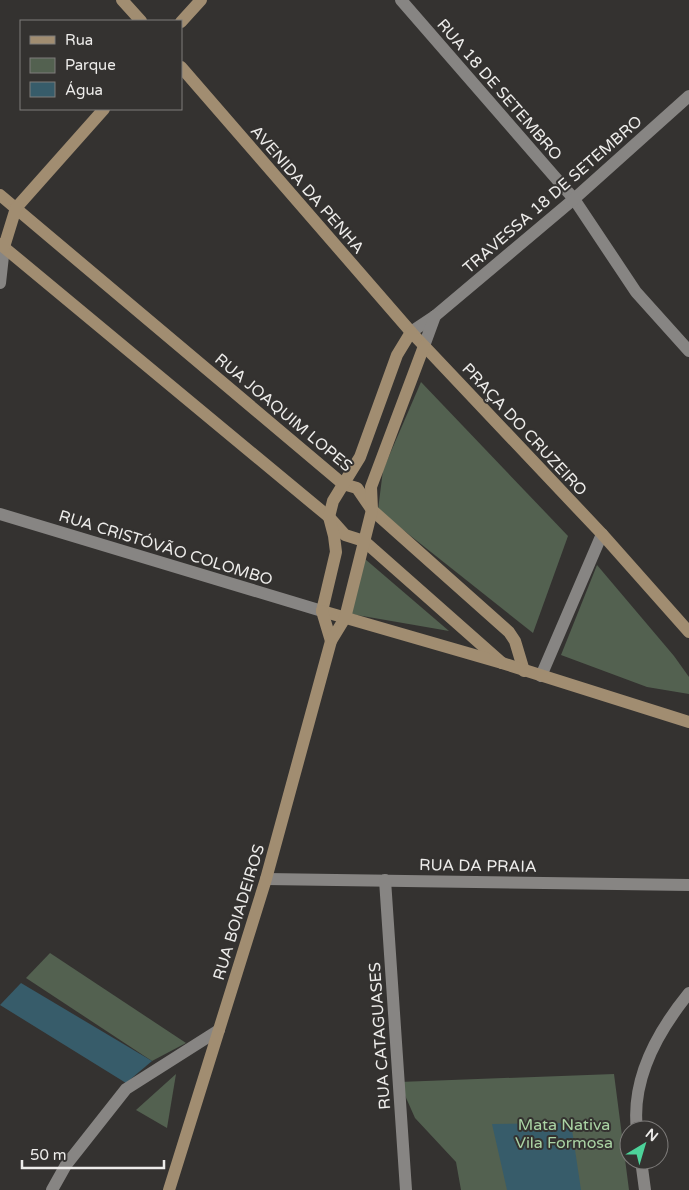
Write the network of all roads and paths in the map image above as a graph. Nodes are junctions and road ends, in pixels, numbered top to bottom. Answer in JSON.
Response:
{"nodes":[{"id":1,"x":122,"y":0,"type":"edge"},
{"id":2,"x":201,"y":0,"type":"edge"},
{"id":3,"x":401,"y":0,"type":"edge"},
{"id":4,"x":140,"y":20,"type":"edge"},
{"id":5,"x":182,"y":21,"type":"edge"},
{"id":6,"x":182,"y":68,"type":"edge"},
{"id":7,"x":689,"y":96,"type":"edge"},
{"id":8,"x":103,"y":110,"type":"edge"},
{"id":9,"x":0,"y":194,"type":"edge"},
{"id":10,"x":574,"y":200,"type":"junction"},
{"id":11,"x":16,"y":208,"type":"junction"},
{"id":12,"x":2,"y":246,"type":"edge"},
{"id":13,"x":0,"y":283,"type":"edge"},
{"id":14,"x":435,"y":316,"type":"junction"},
{"id":15,"x":411,"y":332,"type":"junction"},
{"id":16,"x":424,"y":346,"type":"junction"},
{"id":17,"x":689,"y":351,"type":"edge"},
{"id":18,"x":342,"y":484,"type":"junction"},
{"id":19,"x":372,"y":510,"type":"junction"},
{"id":20,"x":0,"y":514,"type":"edge"},
{"id":21,"x":329,"y":517,"type":"junction"},
{"id":22,"x":602,"y":534,"type":"junction"},
{"id":23,"x":364,"y":541,"type":"junction"},
{"id":24,"x":322,"y":612,"type":"junction"},
{"id":25,"x":345,"y":618,"type":"junction"},
{"id":26,"x":689,"y":632,"type":"edge"},
{"id":27,"x":331,"y":641,"type":"junction"},
{"id":28,"x":502,"y":663,"type":"junction"},
{"id":29,"x":524,"y":670,"type":"junction"},
{"id":30,"x":541,"y":676,"type":"junction"},
{"id":31,"x":689,"y":722,"type":"edge"},
{"id":32,"x":266,"y":879,"type":"junction"},
{"id":33,"x":385,"y":880,"type":"junction"},
{"id":34,"x":689,"y":885,"type":"edge"},
{"id":35,"x":689,"y":993,"type":"edge"},
{"id":36,"x":219,"y":1030,"type":"junction"},
{"id":37,"x":636,"y":1120,"type":"edge"},
{"id":38,"x":642,"y":1170,"type":"edge"},
{"id":39,"x":52,"y":1190,"type":"edge"},
{"id":40,"x":169,"y":1190,"type":"edge"},
{"id":41,"x":406,"y":1190,"type":"edge"},
{"id":42,"x":645,"y":1190,"type":"edge"}],
"edges":[{"from":1,"to":4,"type":"street"},
{"from":2,"to":5,"type":"street"},
{"from":3,"to":10,"type":"street","name":"RUA 18 DE SETEMBRO"},
{"from":6,"to":15,"type":"street","name":"AVENIDA DA PENHA"},
{"from":7,"to":10,"type":"street","name":"TRAVESSA 18 DE SETEMBRO"},
{"from":8,"to":11,"type":"street"},
{"from":9,"to":11,"type":"street","name":"RUA JOAQUIM LOPES"},
{"from":10,"to":14,"type":"street","name":"TRAVESSA 18 DE SETEMBRO"},
{"from":10,"to":17,"type":"street","name":"RUA 18 DE SETEMBRO"},
{"from":11,"to":12,"type":"street"},
{"from":11,"to":18,"type":"street","name":"RUA JOAQUIM LOPES"},
{"from":12,"to":13,"type":"street"},
{"from":12,"to":21,"type":"street"},
{"from":14,"to":15,"type":"street","name":"TRAVESSA 18 DE SETEMBRO"},
{"from":14,"to":16,"type":"street"},
{"from":15,"to":16,"type":"street","name":"PRAÇA DO CRUZEIRO"},
{"from":15,"to":18,"type":"street"},
{"from":16,"to":19,"type":"street"},
{"from":16,"to":22,"type":"street","name":"PRAÇA DO CRUZEIRO"},
{"from":18,"to":19,"type":"street","name":"RUA JOAQUIM LOPES"},
{"from":18,"to":21,"type":"street"},
{"from":19,"to":23,"type":"street"},
{"from":19,"to":29,"type":"street","name":"RUA JOAQUIM LOPES"},
{"from":20,"to":24,"type":"street","name":"RUA CRISTÓVÃO COLOMBO"},
{"from":21,"to":23,"type":"street"},
{"from":21,"to":24,"type":"street"},
{"from":22,"to":26,"type":"street","name":"PRAÇA DO CRUZEIRO"},
{"from":22,"to":30,"type":"street"},
{"from":23,"to":25,"type":"street"},
{"from":23,"to":28,"type":"street"},
{"from":24,"to":25,"type":"street"},
{"from":24,"to":27,"type":"street"},
{"from":25,"to":27,"type":"street","name":"RUA BOIADEIROS"},
{"from":25,"to":28,"type":"street"},
{"from":27,"to":32,"type":"street","name":"RUA BOIADEIROS"},
{"from":28,"to":29,"type":"street"},
{"from":29,"to":30,"type":"street"},
{"from":30,"to":31,"type":"street"},
{"from":32,"to":33,"type":"street","name":"RUA DA PRAIA"},
{"from":32,"to":36,"type":"street","name":"RUA BOIADEIROS"},
{"from":33,"to":34,"type":"street","name":"RUA DA PRAIA"},
{"from":33,"to":41,"type":"street","name":"RUA CATAGUASES"},
{"from":35,"to":37,"type":"street"},
{"from":36,"to":39,"type":"street"},
{"from":36,"to":40,"type":"street","name":"RUA BOIADEIROS"},
{"from":38,"to":42,"type":"street"}]}
